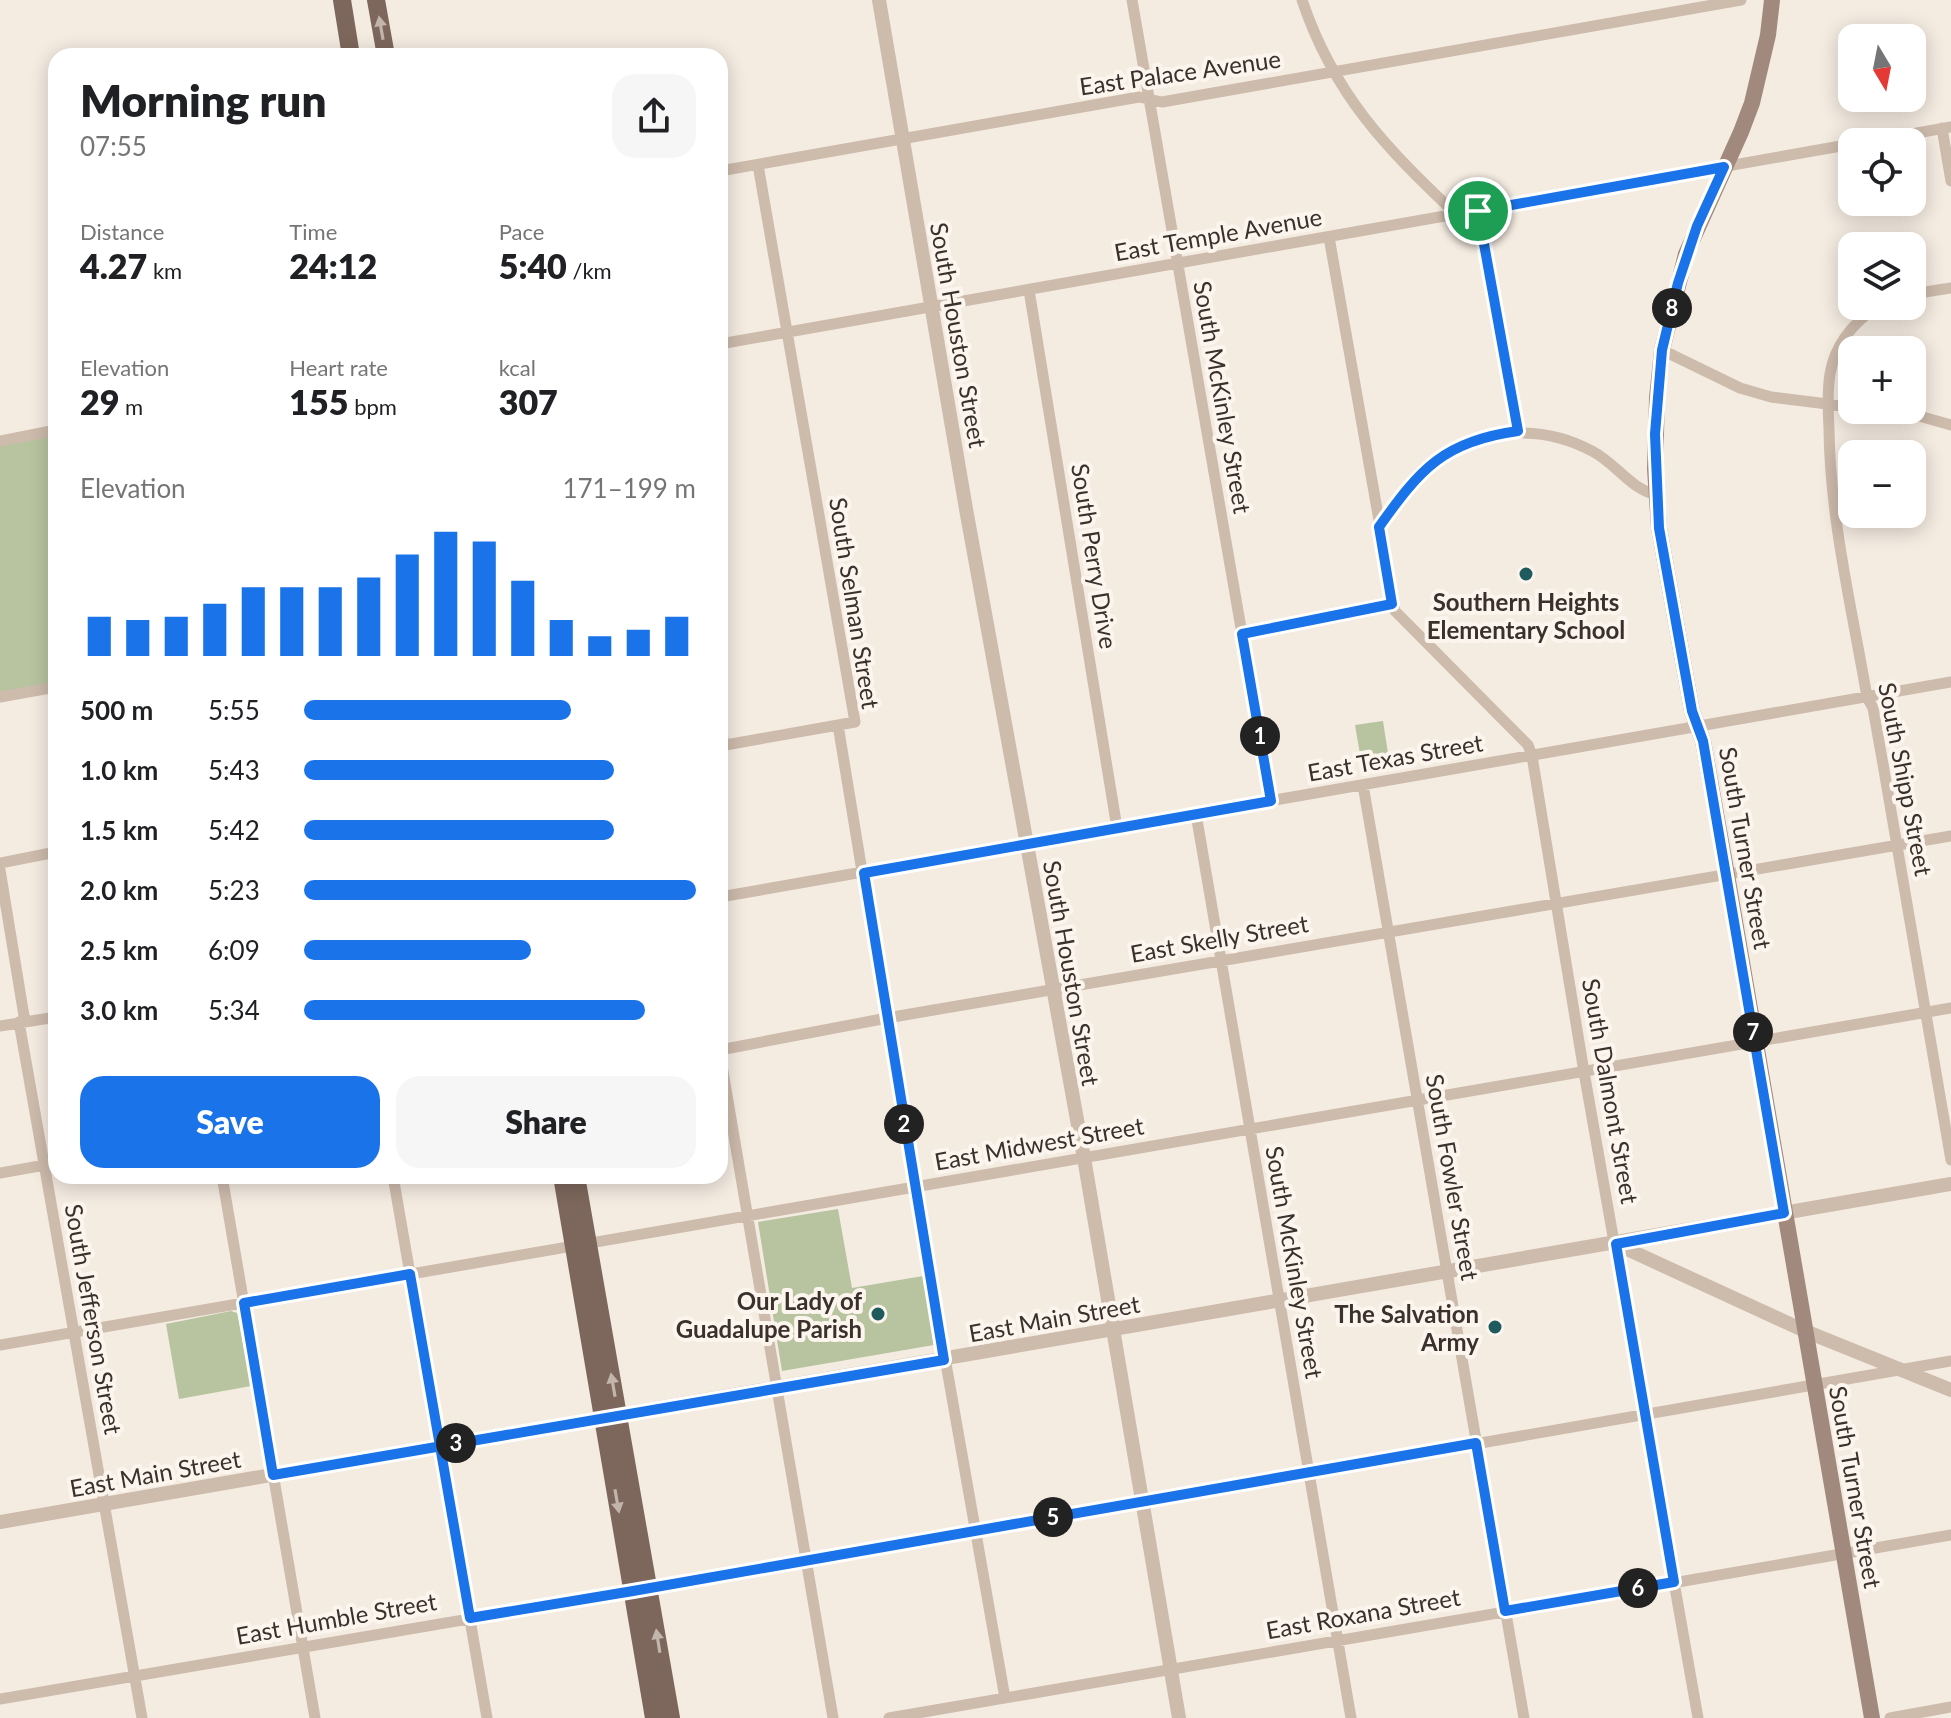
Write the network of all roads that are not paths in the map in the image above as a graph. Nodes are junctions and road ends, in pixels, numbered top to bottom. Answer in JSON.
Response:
{"nodes":[{"id":1,"x":342,"y":0,"type":"edge"},
{"id":2,"x":376,"y":0,"type":"edge"},
{"id":3,"x":879,"y":0,"type":"edge"},
{"id":4,"x":1132,"y":0,"type":"edge"},
{"id":5,"x":1302,"y":0,"type":"edge"},
{"id":6,"x":1741,"y":0,"type":"edge"},
{"id":7,"x":1772,"y":0,"type":"edge"},
{"id":8,"x":350,"y":48,"type":"edge"},
{"id":9,"x":385,"y":48,"type":"edge"},
{"id":10,"x":1334,"y":72,"type":"junction"},
{"id":11,"x":1151,"y":100,"type":"junction"},
{"id":12,"x":1947,"y":128,"type":"edge"},
{"id":13,"x":1926,"y":132,"type":"edge"},
{"id":14,"x":901,"y":139,"type":"junction"},
{"id":15,"x":1838,"y":147,"type":"edge"},
{"id":16,"x":758,"y":165,"type":"junction"},
{"id":17,"x":1724,"y":167,"type":"junction"},
{"id":18,"x":728,"y":170,"type":"edge"},
{"id":19,"x":1951,"y":181,"type":"edge"},
{"id":20,"x":1478,"y":211,"type":"junction"},
{"id":21,"x":1457,"y":215,"type":"junction"},
{"id":22,"x":1329,"y":237,"type":"junction"},
{"id":23,"x":1178,"y":264,"type":"junction"},
{"id":24,"x":1951,"y":288,"type":"edge"},
{"id":25,"x":1029,"y":290,"type":"junction"},
{"id":26,"x":1926,"y":292,"type":"edge"},
{"id":27,"x":933,"y":307,"type":"junction"},
{"id":28,"x":1859,"y":320,"type":"edge"},
{"id":29,"x":787,"y":332,"type":"junction"},
{"id":30,"x":728,"y":343,"type":"edge"},
{"id":31,"x":1662,"y":350,"type":"junction"},
{"id":32,"x":1828,"y":405,"type":"junction"},
{"id":33,"x":1838,"y":406,"type":"edge"},
{"id":34,"x":1926,"y":418,"type":"edge"},
{"id":35,"x":1951,"y":425,"type":"edge"},
{"id":36,"x":1518,"y":431,"type":"junction"},
{"id":37,"x":48,"y":432,"type":"edge"},
{"id":38,"x":0,"y":441,"type":"edge"},
{"id":39,"x":1657,"y":495,"type":"junction"},
{"id":40,"x":1379,"y":527,"type":"junction"},
{"id":41,"x":1392,"y":604,"type":"junction"},
{"id":42,"x":1242,"y":634,"type":"junction"},
{"id":43,"x":1951,"y":682,"type":"edge"},
{"id":44,"x":48,"y":688,"type":"edge"},
{"id":45,"x":0,"y":697,"type":"edge"},
{"id":46,"x":1867,"y":697,"type":"junction"},
{"id":47,"x":838,"y":725,"type":"junction"},
{"id":48,"x":1699,"y":728,"type":"junction"},
{"id":49,"x":728,"y":744,"type":"edge"},
{"id":50,"x":1532,"y":756,"type":"junction"},
{"id":51,"x":1363,"y":785,"type":"junction"},
{"id":52,"x":1271,"y":801,"type":"junction"},
{"id":53,"x":1196,"y":814,"type":"junction"},
{"id":54,"x":1117,"y":828,"type":"junction"},
{"id":55,"x":1951,"y":836,"type":"edge"},
{"id":56,"x":1026,"y":844,"type":"junction"},
{"id":57,"x":1898,"y":845,"type":"junction"},
{"id":58,"x":48,"y":854,"type":"edge"},
{"id":59,"x":0,"y":863,"type":"edge"},
{"id":60,"x":0,"y":870,"type":"edge"},
{"id":61,"x":864,"y":873,"type":"junction"},
{"id":62,"x":1727,"y":875,"type":"junction"},
{"id":63,"x":728,"y":896,"type":"edge"},
{"id":64,"x":1558,"y":902,"type":"junction"},
{"id":65,"x":1388,"y":931,"type":"junction"},
{"id":66,"x":1221,"y":960,"type":"junction"},
{"id":67,"x":1053,"y":990,"type":"junction"},
{"id":68,"x":1951,"y":1008,"type":"edge"},
{"id":69,"x":1925,"y":1012,"type":"junction"},
{"id":70,"x":48,"y":1018,"type":"edge"},
{"id":71,"x":887,"y":1018,"type":"junction"},
{"id":72,"x":22,"y":1022,"type":"junction"},
{"id":73,"x":0,"y":1026,"type":"edge"},
{"id":74,"x":1755,"y":1042,"type":"junction"},
{"id":75,"x":728,"y":1050,"type":"edge"},
{"id":76,"x":1584,"y":1072,"type":"junction"},
{"id":77,"x":1418,"y":1100,"type":"junction"},
{"id":78,"x":728,"y":1102,"type":"edge"},
{"id":79,"x":1249,"y":1129,"type":"junction"},
{"id":80,"x":48,"y":1154,"type":"edge"},
{"id":81,"x":1084,"y":1158,"type":"junction"},
{"id":82,"x":1951,"y":1160,"type":"edge"},
{"id":83,"x":48,"y":1164,"type":"edge"},
{"id":84,"x":0,"y":1173,"type":"edge"},
{"id":85,"x":53,"y":1184,"type":"edge"},
{"id":86,"x":223,"y":1184,"type":"edge"},
{"id":87,"x":394,"y":1184,"type":"edge"},
{"id":88,"x":564,"y":1184,"type":"edge"},
{"id":89,"x":577,"y":1184,"type":"edge"},
{"id":90,"x":1951,"y":1184,"type":"edge"},
{"id":91,"x":916,"y":1187,"type":"junction"},
{"id":92,"x":1784,"y":1213,"type":"junction"},
{"id":93,"x":746,"y":1216,"type":"junction"},
{"id":94,"x":1616,"y":1244,"type":"junction"},
{"id":95,"x":581,"y":1247,"type":"junction"},
{"id":96,"x":1448,"y":1273,"type":"junction"},
{"id":97,"x":410,"y":1274,"type":"junction"},
{"id":98,"x":1280,"y":1302,"type":"junction"},
{"id":99,"x":244,"y":1303,"type":"junction"},
{"id":100,"x":1113,"y":1330,"type":"junction"},
{"id":101,"x":1805,"y":1331,"type":"junction"},
{"id":102,"x":74,"y":1332,"type":"junction"},
{"id":103,"x":0,"y":1345,"type":"edge"},
{"id":104,"x":944,"y":1360,"type":"junction"},
{"id":105,"x":1951,"y":1361,"type":"edge"},
{"id":106,"x":1900,"y":1369,"type":"junction"},
{"id":107,"x":1814,"y":1384,"type":"junction"},
{"id":108,"x":776,"y":1388,"type":"junction"},
{"id":109,"x":1951,"y":1390,"type":"edge"},
{"id":110,"x":1644,"y":1414,"type":"junction"},
{"id":111,"x":610,"y":1416,"type":"junction"},
{"id":112,"x":1476,"y":1443,"type":"junction"},
{"id":113,"x":440,"y":1446,"type":"junction"},
{"id":114,"x":1308,"y":1472,"type":"junction"},
{"id":115,"x":273,"y":1475,"type":"junction"},
{"id":116,"x":1142,"y":1502,"type":"junction"},
{"id":117,"x":104,"y":1504,"type":"junction"},
{"id":118,"x":0,"y":1522,"type":"edge"},
{"id":119,"x":977,"y":1530,"type":"junction"},
{"id":120,"x":1951,"y":1535,"type":"edge"},
{"id":121,"x":1844,"y":1553,"type":"junction"},
{"id":122,"x":806,"y":1560,"type":"junction"},
{"id":123,"x":1674,"y":1582,"type":"junction"},
{"id":124,"x":641,"y":1590,"type":"junction"},
{"id":125,"x":1505,"y":1611,"type":"junction"},
{"id":126,"x":470,"y":1618,"type":"junction"},
{"id":127,"x":1337,"y":1640,"type":"junction"},
{"id":128,"x":303,"y":1646,"type":"junction"},
{"id":129,"x":1170,"y":1669,"type":"junction"},
{"id":130,"x":135,"y":1675,"type":"junction"},
{"id":131,"x":1005,"y":1698,"type":"junction"},
{"id":132,"x":0,"y":1699,"type":"edge"},
{"id":133,"x":1951,"y":1707,"type":"edge"},
{"id":134,"x":142,"y":1718,"type":"edge"},
{"id":135,"x":315,"y":1718,"type":"edge"},
{"id":136,"x":487,"y":1718,"type":"edge"},
{"id":137,"x":654,"y":1718,"type":"edge"},
{"id":138,"x":671,"y":1718,"type":"edge"},
{"id":139,"x":833,"y":1718,"type":"edge"},
{"id":140,"x":889,"y":1718,"type":"edge"},
{"id":141,"x":1179,"y":1718,"type":"edge"},
{"id":142,"x":1351,"y":1718,"type":"edge"},
{"id":143,"x":1524,"y":1718,"type":"edge"},
{"id":144,"x":1698,"y":1718,"type":"edge"},
{"id":145,"x":1872,"y":1718,"type":"edge"},
{"id":146,"x":1890,"y":1718,"type":"edge"}],
"edges":[{"from":1,"to":8,"type":"main road"},
{"from":9,"to":2,"type":"main road","one_way":true},
{"from":3,"to":14,"type":"street","name":"South Houston Street"},
{"from":4,"to":11,"type":"street","name":"South McKinley Street"},
{"from":5,"to":10,"type":"street"},
{"from":6,"to":10,"type":"street","name":"East Palace Avenue"},
{"from":7,"to":17,"type":"main road","name":"South Turner Street"},
{"from":10,"to":11,"type":"street","name":"East Palace Avenue"},
{"from":10,"to":21,"type":"street"},
{"from":11,"to":14,"type":"street","name":"East Palace Avenue"},
{"from":11,"to":23,"type":"street","name":"South McKinley Street"},
{"from":12,"to":13,"type":"street"},
{"from":12,"to":19,"type":"street"},
{"from":14,"to":16,"type":"street","name":"East Palace Avenue"},
{"from":14,"to":27,"type":"street","name":"South Houston Street"},
{"from":15,"to":17,"type":"street","name":"East Temple Avenue"},
{"from":16,"to":18,"type":"street","name":"East Palace Avenue"},
{"from":16,"to":29,"type":"street","name":"South Selman Street"},
{"from":17,"to":20,"type":"street","name":"East Temple Avenue"},
{"from":17,"to":31,"type":"main road","name":"South Turner Street"},
{"from":20,"to":21,"type":"street","name":"East Temple Avenue"},
{"from":20,"to":36,"type":"street"},
{"from":21,"to":22,"type":"street","name":"East Temple Avenue"},
{"from":22,"to":23,"type":"street","name":"East Temple Avenue"},
{"from":22,"to":40,"type":"street"},
{"from":23,"to":25,"type":"street","name":"East Temple Avenue"},
{"from":23,"to":42,"type":"street","name":"South McKinley Street"},
{"from":24,"to":26,"type":"street"},
{"from":25,"to":27,"type":"street","name":"East Temple Avenue"},
{"from":25,"to":54,"type":"street","name":"South Perry Drive"},
{"from":27,"to":29,"type":"street","name":"East Temple Avenue"},
{"from":27,"to":56,"type":"street","name":"South Houston Street"},
{"from":28,"to":32,"type":"street","name":"South Shipp Street"},
{"from":29,"to":30,"type":"street","name":"East Temple Avenue"},
{"from":29,"to":47,"type":"street","name":"South Selman Street"},
{"from":31,"to":32,"type":"street"},
{"from":31,"to":39,"type":"main road","name":"South Turner Street"},
{"from":32,"to":33,"type":"street"},
{"from":32,"to":46,"type":"street","name":"South Shipp Street"},
{"from":34,"to":35,"type":"street"},
{"from":36,"to":39,"type":"street"},
{"from":36,"to":40,"type":"street"},
{"from":37,"to":38,"type":"street"},
{"from":39,"to":48,"type":"main road","name":"South Turner Street"},
{"from":40,"to":41,"type":"street"},
{"from":41,"to":42,"type":"street"},
{"from":41,"to":50,"type":"street"},
{"from":42,"to":52,"type":"street","name":"South McKinley Street"},
{"from":43,"to":46,"type":"street","name":"East Texas Street"},
{"from":44,"to":45,"type":"street"},
{"from":46,"to":48,"type":"street","name":"East Texas Street"},
{"from":46,"to":57,"type":"street","name":"South Shipp Street"},
{"from":47,"to":49,"type":"street"},
{"from":47,"to":61,"type":"street","name":"South Selman Street"},
{"from":48,"to":50,"type":"street","name":"East Texas Street"},
{"from":48,"to":62,"type":"main road","name":"South Turner Street"},
{"from":50,"to":51,"type":"street","name":"East Texas Street"},
{"from":50,"to":64,"type":"street","name":"South Dalmont Street"},
{"from":51,"to":52,"type":"street","name":"East Texas Street"},
{"from":51,"to":65,"type":"street","name":"South Fowler Street"},
{"from":52,"to":53,"type":"street","name":"East Texas Street"},
{"from":53,"to":54,"type":"street","name":"East Texas Street"},
{"from":53,"to":66,"type":"street","name":"South McKinley Street"},
{"from":54,"to":56,"type":"street","name":"East Texas Street"},
{"from":55,"to":57,"type":"street","name":"East Skelly Street"},
{"from":56,"to":61,"type":"street","name":"East Texas Street"},
{"from":56,"to":67,"type":"street","name":"South Houston Street"},
{"from":57,"to":62,"type":"street","name":"East Skelly Street"},
{"from":57,"to":69,"type":"street","name":"South Shipp Street"},
{"from":58,"to":59,"type":"street"},
{"from":60,"to":72,"type":"street","name":"South Jefferson Street"},
{"from":61,"to":63,"type":"street","name":"East Texas Street"},
{"from":61,"to":71,"type":"street","name":"South Selman Street"},
{"from":62,"to":64,"type":"street","name":"East Skelly Street"},
{"from":62,"to":74,"type":"main road","name":"South Turner Street"},
{"from":64,"to":65,"type":"street","name":"East Skelly Street"},
{"from":64,"to":76,"type":"street","name":"South Dalmont Street"},
{"from":65,"to":66,"type":"street","name":"East Skelly Street"},
{"from":65,"to":77,"type":"street","name":"South Fowler Street"},
{"from":66,"to":67,"type":"street","name":"East Skelly Street"},
{"from":66,"to":79,"type":"street","name":"South McKinley Street"},
{"from":67,"to":71,"type":"street","name":"East Skelly Street"},
{"from":67,"to":81,"type":"street","name":"South Houston Street"},
{"from":68,"to":69,"type":"street","name":"East Midwest Street"},
{"from":69,"to":74,"type":"street","name":"East Midwest Street"},
{"from":69,"to":82,"type":"street","name":"South Shipp Street"},
{"from":70,"to":72,"type":"street"},
{"from":71,"to":75,"type":"street","name":"East Skelly Street"},
{"from":71,"to":91,"type":"street","name":"South Selman Street"},
{"from":72,"to":73,"type":"street"},
{"from":72,"to":80,"type":"street","name":"South Jefferson Street"},
{"from":74,"to":76,"type":"street","name":"East Midwest Street"},
{"from":74,"to":92,"type":"main road","name":"South Turner Street"},
{"from":76,"to":77,"type":"street","name":"East Midwest Street"},
{"from":76,"to":94,"type":"street","name":"South Dalmont Street"},
{"from":77,"to":79,"type":"street","name":"East Midwest Street"},
{"from":77,"to":96,"type":"street","name":"South Fowler Street"},
{"from":78,"to":93,"type":"street"},
{"from":79,"to":81,"type":"street","name":"East Midwest Street"},
{"from":79,"to":98,"type":"street","name":"South McKinley Street"},
{"from":81,"to":91,"type":"street","name":"East Midwest Street"},
{"from":81,"to":100,"type":"street","name":"South Houston Street"},
{"from":83,"to":84,"type":"street"},
{"from":85,"to":102,"type":"street","name":"South Jefferson Street"},
{"from":86,"to":99,"type":"street"},
{"from":87,"to":97,"type":"street"},
{"from":88,"to":95,"type":"main road"},
{"from":89,"to":95,"type":"main road"},
{"from":90,"to":92,"type":"street","name":"East Main Street"},
{"from":91,"to":93,"type":"street","name":"East Midwest Street"},
{"from":91,"to":104,"type":"street","name":"South Selman Street"},
{"from":92,"to":94,"type":"street","name":"East Main Street"},
{"from":92,"to":101,"type":"main road","name":"South Turner Street"},
{"from":93,"to":95,"type":"street","name":"East Midwest Street"},
{"from":93,"to":108,"type":"street"},
{"from":94,"to":96,"type":"street","name":"East Main Street"},
{"from":94,"to":101,"type":"street"},
{"from":94,"to":110,"type":"street","name":"South Dalmont Street"},
{"from":95,"to":97,"type":"street","name":"East Midwest Street"},
{"from":95,"to":111,"type":"main road"},
{"from":96,"to":98,"type":"street","name":"East Main Street"},
{"from":96,"to":112,"type":"street","name":"South Fowler Street"},
{"from":97,"to":99,"type":"street","name":"East Midwest Street"},
{"from":97,"to":113,"type":"street"},
{"from":98,"to":100,"type":"street","name":"East Main Street"},
{"from":98,"to":114,"type":"street","name":"South McKinley Street"},
{"from":99,"to":102,"type":"street","name":"East Midwest Street"},
{"from":99,"to":115,"type":"street"},
{"from":100,"to":104,"type":"street","name":"East Main Street"},
{"from":100,"to":116,"type":"street","name":"South Houston Street"},
{"from":101,"to":106,"type":"street"},
{"from":101,"to":107,"type":"main road","name":"South Turner Street"},
{"from":102,"to":103,"type":"street","name":"East Midwest Street"},
{"from":102,"to":117,"type":"street","name":"South Jefferson Street"},
{"from":104,"to":108,"type":"street","name":"East Main Street"},
{"from":104,"to":119,"type":"street","name":"South Selman Street"},
{"from":105,"to":106,"type":"street","name":"East Humble Street"},
{"from":106,"to":107,"type":"street","name":"East Humble Street"},
{"from":106,"to":109,"type":"street"},
{"from":107,"to":110,"type":"street","name":"East Humble Street"},
{"from":107,"to":121,"type":"main road","name":"South Turner Street"},
{"from":108,"to":111,"type":"street","name":"East Main Street"},
{"from":108,"to":122,"type":"street"},
{"from":110,"to":112,"type":"street","name":"East Humble Street"},
{"from":110,"to":123,"type":"street","name":"South Dalmont Street"},
{"from":111,"to":113,"type":"street","name":"East Main Street"},
{"from":111,"to":124,"type":"main road"},
{"from":112,"to":114,"type":"street","name":"East Humble Street"},
{"from":112,"to":125,"type":"street","name":"South Fowler Street"},
{"from":113,"to":115,"type":"street","name":"East Main Street"},
{"from":113,"to":126,"type":"street"},
{"from":114,"to":116,"type":"street","name":"East Humble Street"},
{"from":114,"to":127,"type":"street","name":"South McKinley Street"},
{"from":115,"to":117,"type":"street","name":"East Main Street"},
{"from":115,"to":128,"type":"street"},
{"from":116,"to":119,"type":"street","name":"East Humble Street"},
{"from":116,"to":129,"type":"street","name":"South Houston Street"},
{"from":117,"to":118,"type":"street","name":"East Main Street"},
{"from":117,"to":130,"type":"street","name":"South Jefferson Street"},
{"from":119,"to":122,"type":"street","name":"East Humble Street"},
{"from":119,"to":131,"type":"street","name":"South Selman Street"},
{"from":120,"to":121,"type":"street","name":"East Roxana Street"},
{"from":121,"to":123,"type":"street","name":"East Roxana Street"},
{"from":121,"to":145,"type":"main road","name":"South Turner Street"},
{"from":122,"to":124,"type":"street","name":"East Humble Street"},
{"from":122,"to":139,"type":"street"},
{"from":123,"to":125,"type":"street","name":"East Roxana Street"},
{"from":123,"to":144,"type":"street","name":"South Dalmont Street"},
{"from":124,"to":126,"type":"street","name":"East Humble Street"},
{"from":124,"to":137,"type":"main road"},
{"from":138,"to":124,"type":"main road","one_way":true},
{"from":125,"to":127,"type":"street","name":"East Roxana Street"},
{"from":125,"to":143,"type":"street","name":"South Fowler Street"},
{"from":126,"to":128,"type":"street","name":"East Humble Street"},
{"from":126,"to":136,"type":"street"},
{"from":127,"to":129,"type":"street","name":"East Roxana Street"},
{"from":127,"to":142,"type":"street","name":"South McKinley Street"},
{"from":128,"to":130,"type":"street","name":"East Humble Street"},
{"from":128,"to":135,"type":"street"},
{"from":129,"to":131,"type":"street","name":"East Roxana Street"},
{"from":129,"to":141,"type":"street","name":"South Houston Street"},
{"from":130,"to":132,"type":"street","name":"East Humble Street"},
{"from":130,"to":134,"type":"street","name":"South Jefferson Street"},
{"from":131,"to":140,"type":"street","name":"East Roxana Street"},
{"from":133,"to":146,"type":"street"}]}
